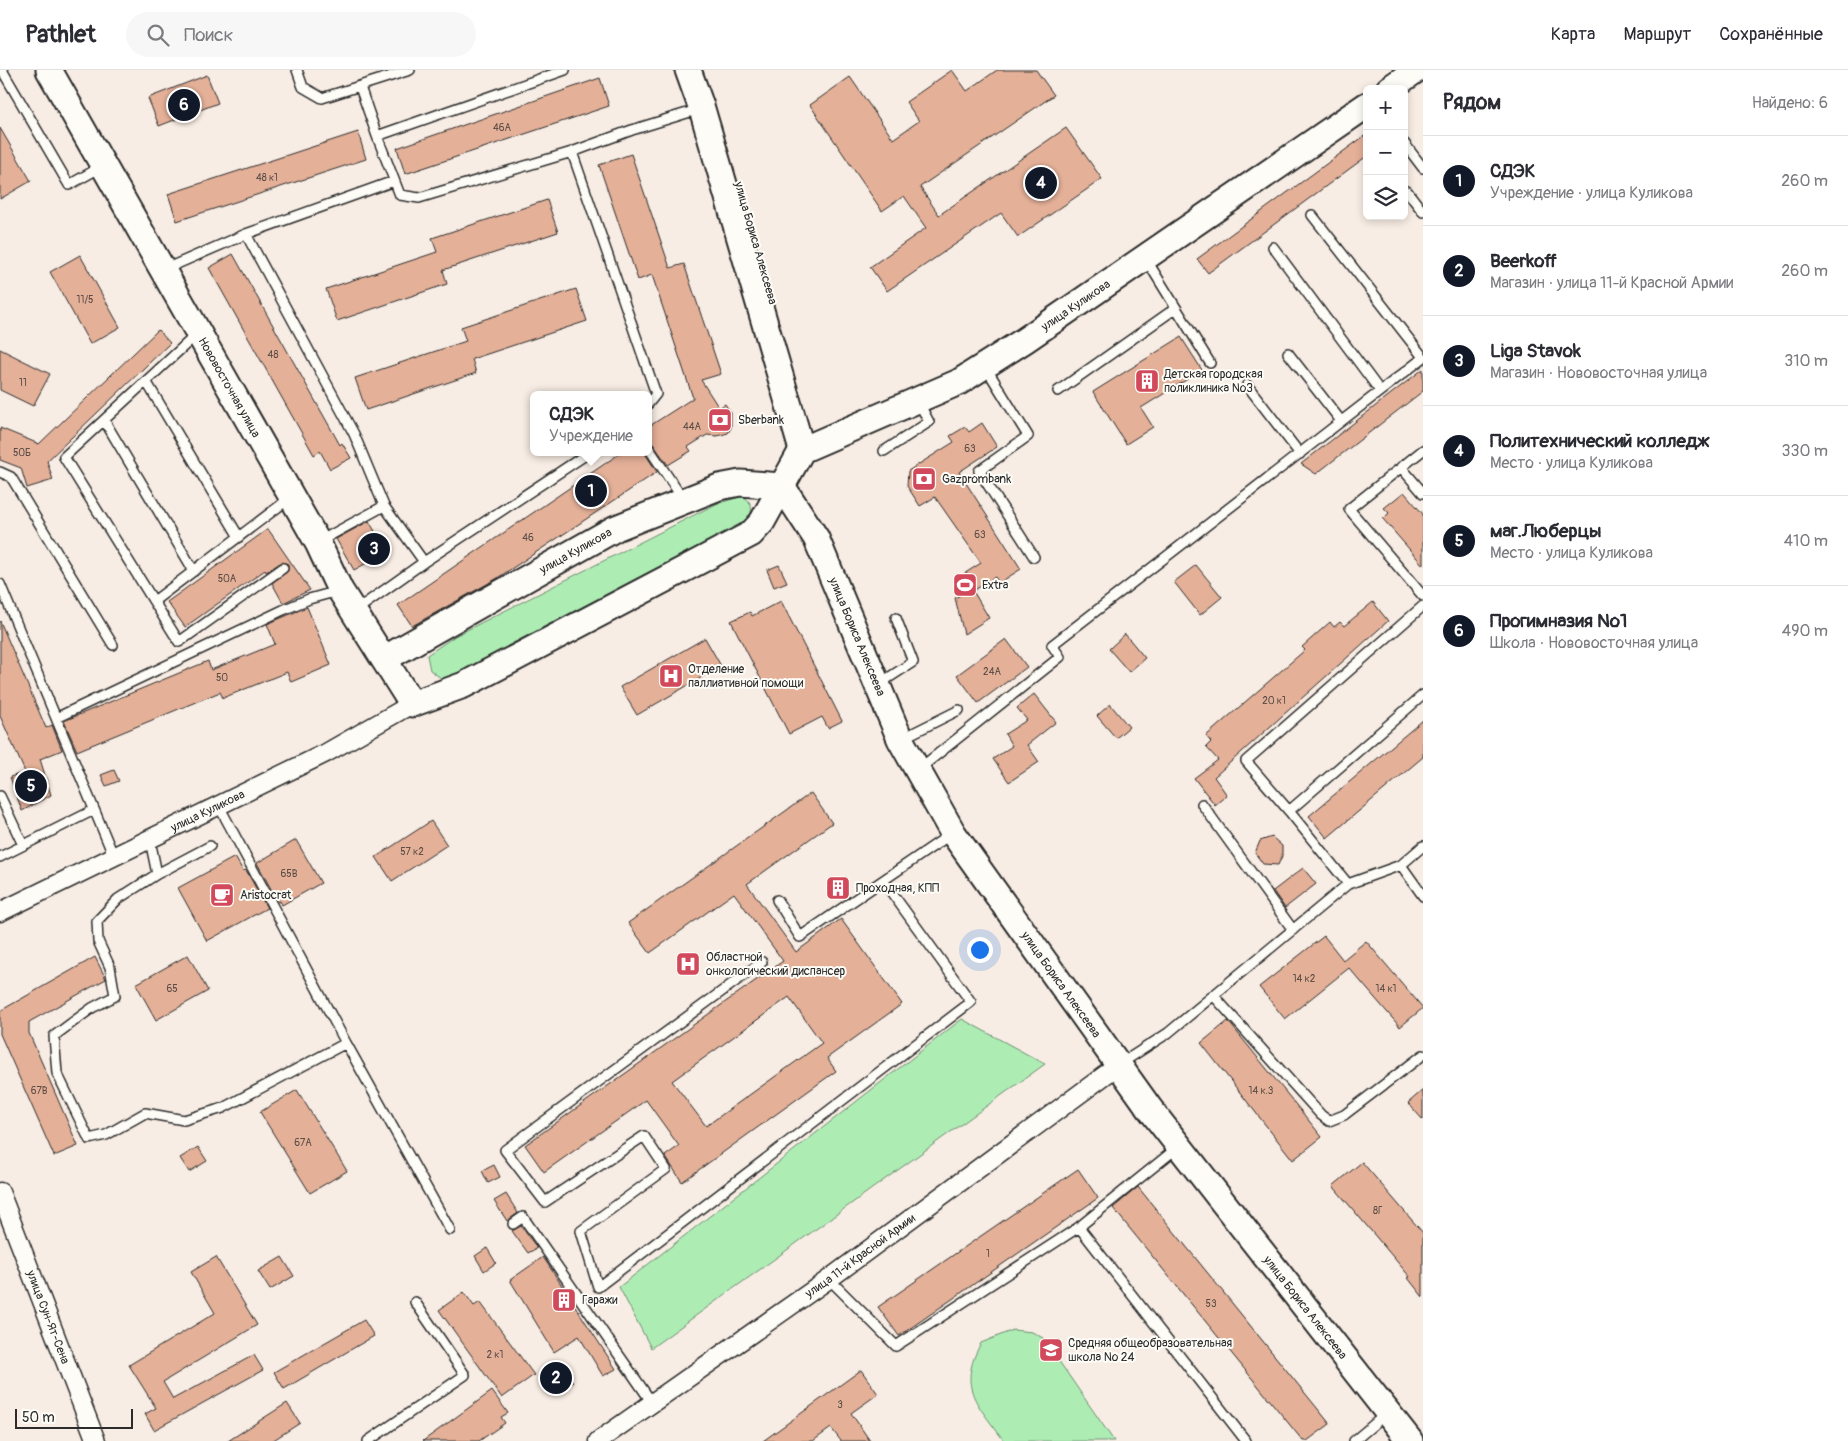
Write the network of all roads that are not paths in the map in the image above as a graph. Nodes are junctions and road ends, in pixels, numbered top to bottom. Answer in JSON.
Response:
{"nodes":[{"id":1,"x":2,"y":70,"type":"edge"},
{"id":2,"x":49,"y":70,"type":"edge"},
{"id":3,"x":297,"y":70,"type":"edge"},
{"id":4,"x":410,"y":70,"type":"edge"},
{"id":5,"x":565,"y":70,"type":"edge"},
{"id":6,"x":688,"y":70,"type":"edge"},
{"id":7,"x":704,"y":70,"type":"edge"},
{"id":8,"x":1416,"y":70,"type":"edge"},
{"id":9,"x":1395,"y":85,"type":"edge"},
{"id":10,"x":360,"y":87,"type":"junction"},
{"id":11,"x":1363,"y":107,"type":"edge"},
{"id":12,"x":702,"y":108,"type":"junction"},
{"id":13,"x":378,"y":136,"type":"junction"},
{"id":14,"x":1408,"y":149,"type":"edge"},
{"id":15,"x":572,"y":152,"type":"junction"},
{"id":16,"x":104,"y":165,"type":"junction"},
{"id":17,"x":1423,"y":168,"type":"edge"},
{"id":18,"x":394,"y":181,"type":"junction"},
{"id":19,"x":1408,"y":193,"type":"edge"},
{"id":20,"x":1423,"y":212,"type":"edge"},
{"id":21,"x":1312,"y":215,"type":"dead end"},
{"id":22,"x":246,"y":234,"type":"junction"},
{"id":23,"x":1273,"y":247,"type":"dead end"},
{"id":24,"x":1145,"y":257,"type":"junction"},
{"id":25,"x":163,"y":270,"type":"junction"},
{"id":26,"x":763,"y":292,"type":"junction"},
{"id":27,"x":1176,"y":308,"type":"junction"},
{"id":28,"x":199,"y":333,"type":"junction"},
{"id":29,"x":1288,"y":353,"type":"dead end"},
{"id":30,"x":1423,"y":358,"type":"edge"},
{"id":31,"x":1210,"y":363,"type":"dead end"},
{"id":32,"x":985,"y":366,"type":"junction"},
{"id":33,"x":146,"y":381,"type":"junction"},
{"id":34,"x":1247,"y":385,"type":"dead end"},
{"id":35,"x":1058,"y":391,"type":"dead end"},
{"id":36,"x":1380,"y":391,"type":"junction"},
{"id":37,"x":652,"y":399,"type":"edge"},
{"id":38,"x":918,"y":401,"type":"junction"},
{"id":39,"x":104,"y":420,"type":"junction"},
{"id":40,"x":1341,"y":421,"type":"junction"},
{"id":41,"x":809,"y":447,"type":"junction"},
{"id":42,"x":1423,"y":450,"type":"edge"},
{"id":43,"x":884,"y":451,"type":"dead end"},
{"id":44,"x":652,"y":453,"type":"edge"},
{"id":45,"x":1300,"y":454,"type":"junction"},
{"id":46,"x":584,"y":456,"type":"edge"},
{"id":47,"x":1401,"y":467,"type":"junction"},
{"id":48,"x":0,"y":472,"type":"edge"},
{"id":49,"x":782,"y":486,"type":"junction"},
{"id":50,"x":1423,"y":493,"type":"edge"},
{"id":51,"x":292,"y":497,"type":"junction"},
{"id":52,"x":683,"y":500,"type":"junction"},
{"id":53,"x":384,"y":506,"type":"junction"},
{"id":54,"x":239,"y":537,"type":"junction"},
{"id":55,"x":318,"y":542,"type":"junction"},
{"id":56,"x":1034,"y":557,"type":"dead end"},
{"id":57,"x":424,"y":562,"type":"junction"},
{"id":58,"x":283,"y":568,"type":"dead end"},
{"id":59,"x":194,"y":571,"type":"junction"},
{"id":60,"x":0,"y":584,"type":"edge"},
{"id":61,"x":340,"y":590,"type":"junction"},
{"id":62,"x":1423,"y":596,"type":"edge"},
{"id":63,"x":154,"y":601,"type":"junction"},
{"id":64,"x":1423,"y":606,"type":"edge"},
{"id":65,"x":354,"y":611,"type":"junction"},
{"id":66,"x":896,"y":618,"type":"dead end"},
{"id":67,"x":113,"y":646,"type":"dead end"},
{"id":68,"x":384,"y":659,"type":"junction"},
{"id":69,"x":876,"y":686,"type":"junction"},
{"id":70,"x":1423,"y":695,"type":"edge"},
{"id":71,"x":412,"y":704,"type":"junction"},
{"id":72,"x":959,"y":710,"type":"dead end"},
{"id":73,"x":56,"y":718,"type":"junction"},
{"id":74,"x":900,"y":740,"type":"junction"},
{"id":75,"x":917,"y":771,"type":"junction"},
{"id":76,"x":0,"y":796,"type":"edge"},
{"id":77,"x":1202,"y":804,"type":"dead end"},
{"id":78,"x":219,"y":806,"type":"junction"},
{"id":79,"x":94,"y":810,"type":"junction"},
{"id":80,"x":1289,"y":811,"type":"junction"},
{"id":81,"x":954,"y":833,"type":"junction"},
{"id":82,"x":150,"y":840,"type":"junction"},
{"id":83,"x":23,"y":845,"type":"junction"},
{"id":84,"x":210,"y":846,"type":"dead end"},
{"id":85,"x":1423,"y":846,"type":"edge"},
{"id":86,"x":0,"y":857,"type":"edge"},
{"id":87,"x":114,"y":857,"type":"junction"},
{"id":88,"x":1401,"y":864,"type":"junction"},
{"id":89,"x":157,"y":874,"type":"junction"},
{"id":90,"x":884,"y":882,"type":"junction"},
{"id":91,"x":1348,"y":884,"type":"junction"},
{"id":92,"x":1423,"y":896,"type":"edge"},
{"id":93,"x":776,"y":900,"type":"dead end"},
{"id":94,"x":0,"y":912,"type":"edge"},
{"id":95,"x":1293,"y":930,"type":"junction"},
{"id":96,"x":762,"y":962,"type":"dead end"},
{"id":97,"x":1213,"y":995,"type":"junction"},
{"id":98,"x":346,"y":1043,"type":"junction"},
{"id":99,"x":1423,"y":1055,"type":"edge"},
{"id":100,"x":1120,"y":1064,"type":"junction"},
{"id":101,"x":1178,"y":1146,"type":"junction"},
{"id":102,"x":0,"y":1192,"type":"edge"},
{"id":103,"x":513,"y":1224,"type":"dead end"},
{"id":104,"x":1079,"y":1227,"type":"junction"},
{"id":105,"x":450,"y":1230,"type":"dead end"},
{"id":106,"x":829,"y":1279,"type":"junction"},
{"id":107,"x":415,"y":1302,"type":"dead end"},
{"id":108,"x":654,"y":1404,"type":"junction"},
{"id":109,"x":1387,"y":1413,"type":"junction"},
{"id":110,"x":96,"y":1441,"type":"edge"},
{"id":111,"x":368,"y":1441,"type":"edge"},
{"id":112,"x":598,"y":1441,"type":"edge"},
{"id":113,"x":1246,"y":1441,"type":"edge"},
{"id":114,"x":1354,"y":1441,"type":"edge"},
{"id":115,"x":1410,"y":1441,"type":"edge"}],
"edges":[{"from":1,"to":16,"type":"lane"},
{"from":2,"to":16,"type":"main road","name":"Нововосточная улица"},
{"from":3,"to":10,"type":"lane"},
{"from":4,"to":10,"type":"lane"},
{"from":5,"to":13,"type":"lane"},
{"from":6,"to":12,"type":"main road"},
{"from":7,"to":26,"type":"main road","name":"улица Бориса Алексеева"},
{"from":8,"to":9,"type":"main road"},
{"from":10,"to":13,"type":"lane"},
{"from":11,"to":24,"type":"main road","name":"улица Куликова"},
{"from":12,"to":15,"type":"lane"},
{"from":12,"to":26,"type":"main road"},
{"from":13,"to":18,"type":"lane"},
{"from":14,"to":17,"type":"lane"},
{"from":15,"to":18,"type":"lane"},
{"from":15,"to":37,"type":"lane"},
{"from":16,"to":25,"type":"main road","name":"Нововосточная улица"},
{"from":18,"to":22,"type":"lane"},
{"from":19,"to":20,"type":"lane"},
{"from":21,"to":30,"type":"lane"},
{"from":22,"to":25,"type":"lane"},
{"from":22,"to":53,"type":"lane"},
{"from":23,"to":36,"type":"lane"},
{"from":24,"to":27,"type":"lane"},
{"from":24,"to":32,"type":"main road","name":"улица Куликова"},
{"from":25,"to":28,"type":"main road","name":"Нововосточная улица"},
{"from":26,"to":41,"type":"main road","name":"улица Бориса Алексеева"},
{"from":27,"to":31,"type":"lane"},
{"from":27,"to":35,"type":"lane"},
{"from":28,"to":33,"type":"lane"},
{"from":28,"to":51,"type":"main road","name":"Нововосточная улица"},
{"from":29,"to":40,"type":"lane"},
{"from":30,"to":36,"type":"lane"},
{"from":32,"to":38,"type":"main road","name":"улица Куликова"},
{"from":32,"to":56,"type":"lane"},
{"from":33,"to":39,"type":"lane"},
{"from":33,"to":54,"type":"lane"},
{"from":34,"to":45,"type":"lane"},
{"from":36,"to":40,"type":"lane"},
{"from":38,"to":41,"type":"main road","name":"улица Куликова"},
{"from":38,"to":43,"type":"lane"},
{"from":39,"to":59,"type":"lane"},
{"from":39,"to":63,"type":"lane"},
{"from":40,"to":45,"type":"lane"},
{"from":41,"to":49,"type":"main road"},
{"from":42,"to":47,"type":"lane"},
{"from":44,"to":52,"type":"lane"},
{"from":45,"to":75,"type":"lane"},
{"from":46,"to":57,"type":"lane"},
{"from":47,"to":50,"type":"lane"},
{"from":47,"to":62,"type":"lane"},
{"from":48,"to":67,"type":"lane"},
{"from":49,"to":52,"type":"main road","name":"улица Куликова"},
{"from":49,"to":69,"type":"main road","name":"улица Бориса Алексеева"},
{"from":49,"to":71,"type":"main road"},
{"from":51,"to":54,"type":"lane"},
{"from":51,"to":55,"type":"main road","name":"Нововосточная улица"},
{"from":52,"to":68,"type":"main road","name":"улица Куликова"},
{"from":53,"to":55,"type":"lane"},
{"from":53,"to":57,"type":"lane"},
{"from":54,"to":59,"type":"lane"},
{"from":55,"to":61,"type":"main road","name":"Нововосточная улица"},
{"from":57,"to":65,"type":"lane"},
{"from":58,"to":63,"type":"lane"},
{"from":59,"to":63,"type":"lane"},
{"from":60,"to":73,"type":"lane"},
{"from":61,"to":65,"type":"main road","name":"Нововосточная улица"},
{"from":61,"to":73,"type":"lane"},
{"from":64,"to":80,"type":"lane"},
{"from":65,"to":68,"type":"main road","name":"Нововосточная улица"},
{"from":66,"to":69,"type":"lane"},
{"from":68,"to":71,"type":"main road","name":"Нововосточная улица"},
{"from":69,"to":74,"type":"main road","name":"улица Бориса Алексеева"},
{"from":70,"to":80,"type":"lane"},
{"from":71,"to":78,"type":"street","name":"улица Куликова"},
{"from":72,"to":74,"type":"lane"},
{"from":73,"to":79,"type":"lane"},
{"from":74,"to":75,"type":"main road","name":"улица Бориса Алексеева"},
{"from":75,"to":81,"type":"main road","name":"улица Бориса Алексеева"},
{"from":76,"to":83,"type":"lane"},
{"from":77,"to":95,"type":"lane"},
{"from":78,"to":82,"type":"street","name":"улица Куликова"},
{"from":78,"to":98,"type":"lane"},
{"from":79,"to":83,"type":"lane"},
{"from":79,"to":87,"type":"lane"},
{"from":80,"to":91,"type":"lane"},
{"from":81,"to":90,"type":"lane"},
{"from":81,"to":100,"type":"main road","name":"улица Бориса Алексеева"},
{"from":82,"to":87,"type":"street","name":"улица Куликова"},
{"from":82,"to":89,"type":"lane"},
{"from":83,"to":86,"type":"lane"},
{"from":84,"to":89,"type":"lane"},
{"from":85,"to":88,"type":"lane"},
{"from":87,"to":94,"type":"street","name":"улица Куликова"},
{"from":88,"to":91,"type":"lane"},
{"from":88,"to":92,"type":"lane"},
{"from":89,"to":98,"type":"lane"},
{"from":90,"to":93,"type":"lane"},
{"from":90,"to":96,"type":"lane"},
{"from":91,"to":95,"type":"lane"},
{"from":95,"to":97,"type":"lane"},
{"from":97,"to":99,"type":"lane"},
{"from":97,"to":100,"type":"lane"},
{"from":98,"to":105,"type":"lane"},
{"from":100,"to":101,"type":"main road","name":"улица Бориса Алексеева"},
{"from":100,"to":106,"type":"street","name":"улица 11-й Красной Армии"},
{"from":101,"to":104,"type":"lane"},
{"from":101,"to":109,"type":"main road","name":"улица Бориса Алексеева"},
{"from":102,"to":110,"type":"street","name":"улица Сун-Ят-Сена"},
{"from":103,"to":108,"type":"lane"},
{"from":104,"to":106,"type":"lane"},
{"from":104,"to":113,"type":"lane"},
{"from":106,"to":108,"type":"street","name":"улица 11-й Красной Армии"},
{"from":107,"to":111,"type":"lane"},
{"from":108,"to":112,"type":"street","name":"улица 11-й Красной Армии"},
{"from":109,"to":114,"type":"lane"},
{"from":109,"to":115,"type":"main road","name":"улица Бориса Алексеева"}]}
